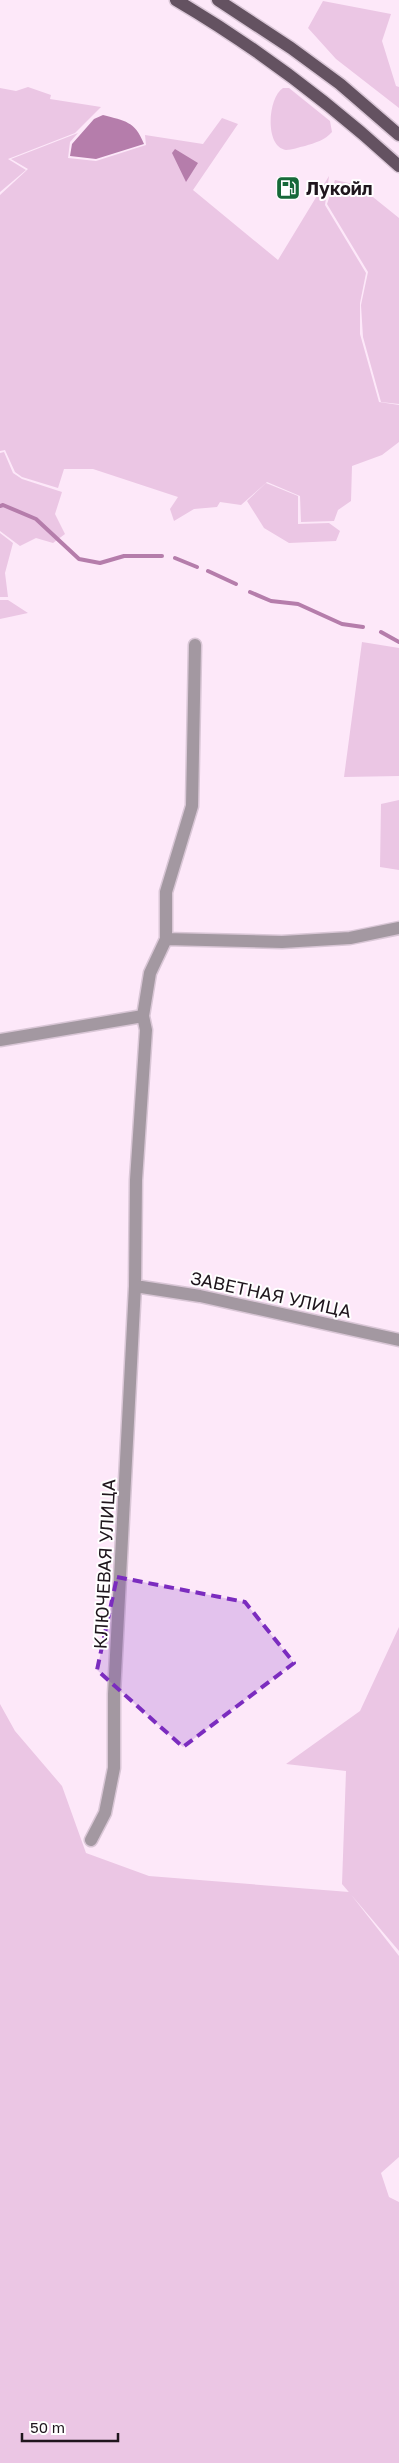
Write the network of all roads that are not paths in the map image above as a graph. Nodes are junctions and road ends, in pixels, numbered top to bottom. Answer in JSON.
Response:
{"nodes":[{"id":1,"x":176,"y":0,"type":"edge"},
{"id":2,"x":218,"y":0,"type":"edge"},
{"id":3,"x":399,"y":134,"type":"edge"},
{"id":4,"x":399,"y":166,"type":"edge"},
{"id":5,"x":195,"y":645,"type":"dead end"},
{"id":6,"x":399,"y":928,"type":"edge"},
{"id":7,"x":166,"y":939,"type":"junction"},
{"id":8,"x":143,"y":1016,"type":"junction"},
{"id":9,"x":0,"y":1040,"type":"edge"},
{"id":10,"x":135,"y":1286,"type":"junction"},
{"id":11,"x":399,"y":1340,"type":"edge"},
{"id":12,"x":92,"y":1840,"type":"dead end"}],
"edges":[{"from":1,"to":4,"type":"main road"},
{"from":2,"to":3,"type":"main road"},
{"from":5,"to":7,"type":"street"},
{"from":6,"to":7,"type":"street"},
{"from":7,"to":8,"type":"street","name":"КЛЮЧЕВАЯ УЛИЦА"},
{"from":8,"to":9,"type":"street"},
{"from":8,"to":10,"type":"street","name":"КЛЮЧЕВАЯ УЛИЦА"},
{"from":10,"to":11,"type":"street","name":"ЗАВЕТНАЯ УЛИЦА"},
{"from":10,"to":12,"type":"street","name":"КЛЮЧЕВАЯ УЛИЦА"}]}
